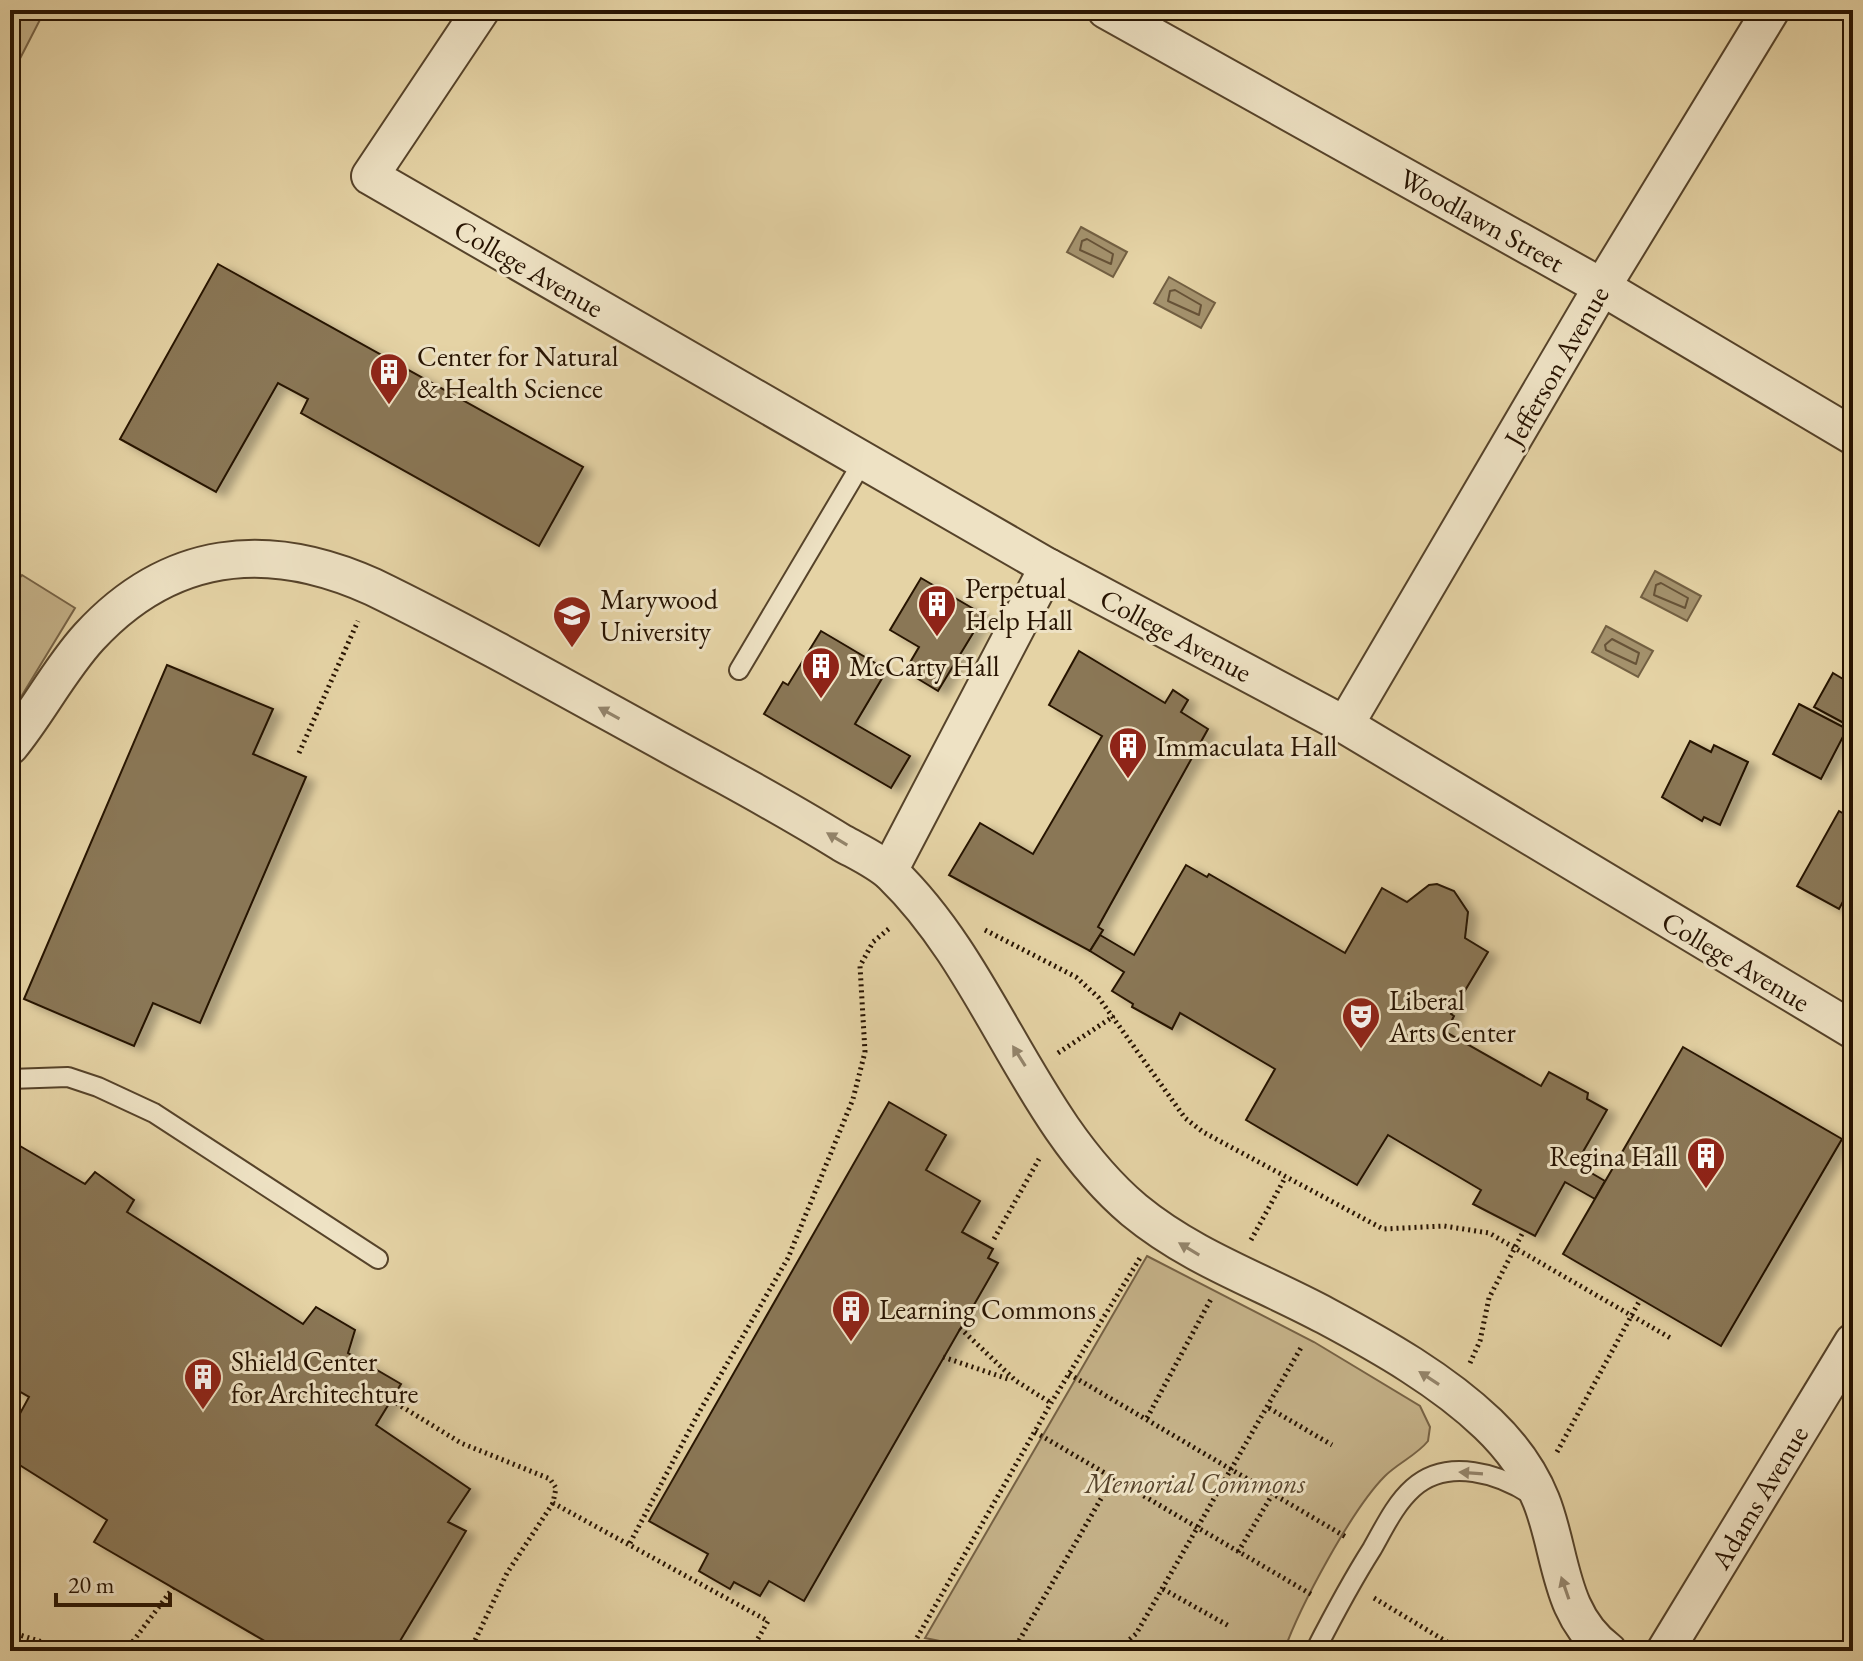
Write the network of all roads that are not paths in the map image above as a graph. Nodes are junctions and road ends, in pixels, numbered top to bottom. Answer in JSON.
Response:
{"nodes":[{"id":1,"x":481,"y":10,"type":"edge"},
{"id":2,"x":1106,"y":10,"type":"edge"},
{"id":3,"x":1771,"y":10,"type":"edge"},
{"id":4,"x":1602,"y":287,"type":"junction"},
{"id":5,"x":1853,"y":436,"type":"edge"},
{"id":6,"x":863,"y":461,"type":"junction"},
{"id":7,"x":1048,"y":567,"type":"junction"},
{"id":8,"x":739,"y":670,"type":"dead end"},
{"id":9,"x":1345,"y":725,"type":"junction"},
{"id":10,"x":10,"y":746,"type":"edge"},
{"id":11,"x":889,"y":871,"type":"junction"},
{"id":12,"x":1853,"y":1030,"type":"edge"},
{"id":13,"x":10,"y":1079,"type":"edge"},
{"id":14,"x":378,"y":1259,"type":"dead end"},
{"id":15,"x":1853,"y":1342,"type":"edge"},
{"id":16,"x":1542,"y":1502,"type":"junction"},
{"id":17,"x":1315,"y":1651,"type":"edge"},
{"id":18,"x":1608,"y":1651,"type":"edge"},
{"id":19,"x":1665,"y":1651,"type":"edge"}],
"edges":[{"from":1,"to":6,"type":"street","name":"College Avenue"},
{"from":2,"to":4,"type":"street","name":"Woodlawn Street"},
{"from":3,"to":4,"type":"street","name":"Jefferson Avenue"},
{"from":4,"to":5,"type":"street","name":"Woodlawn Street"},
{"from":4,"to":9,"type":"street","name":"Jefferson Avenue"},
{"from":6,"to":7,"type":"street","name":"College Avenue"},
{"from":6,"to":8,"type":"lane"},
{"from":7,"to":9,"type":"street","name":"College Avenue"},
{"from":7,"to":11,"type":"street"},
{"from":9,"to":12,"type":"street","name":"College Avenue"},
{"from":11,"to":10,"type":"street","one_way":true},
{"from":16,"to":11,"type":"street","one_way":true},
{"from":13,"to":14,"type":"lane"},
{"from":15,"to":19,"type":"street","name":"Adams Avenue"},
{"from":16,"to":17,"type":"lane","one_way":true},
{"from":18,"to":16,"type":"street","one_way":true}]}
